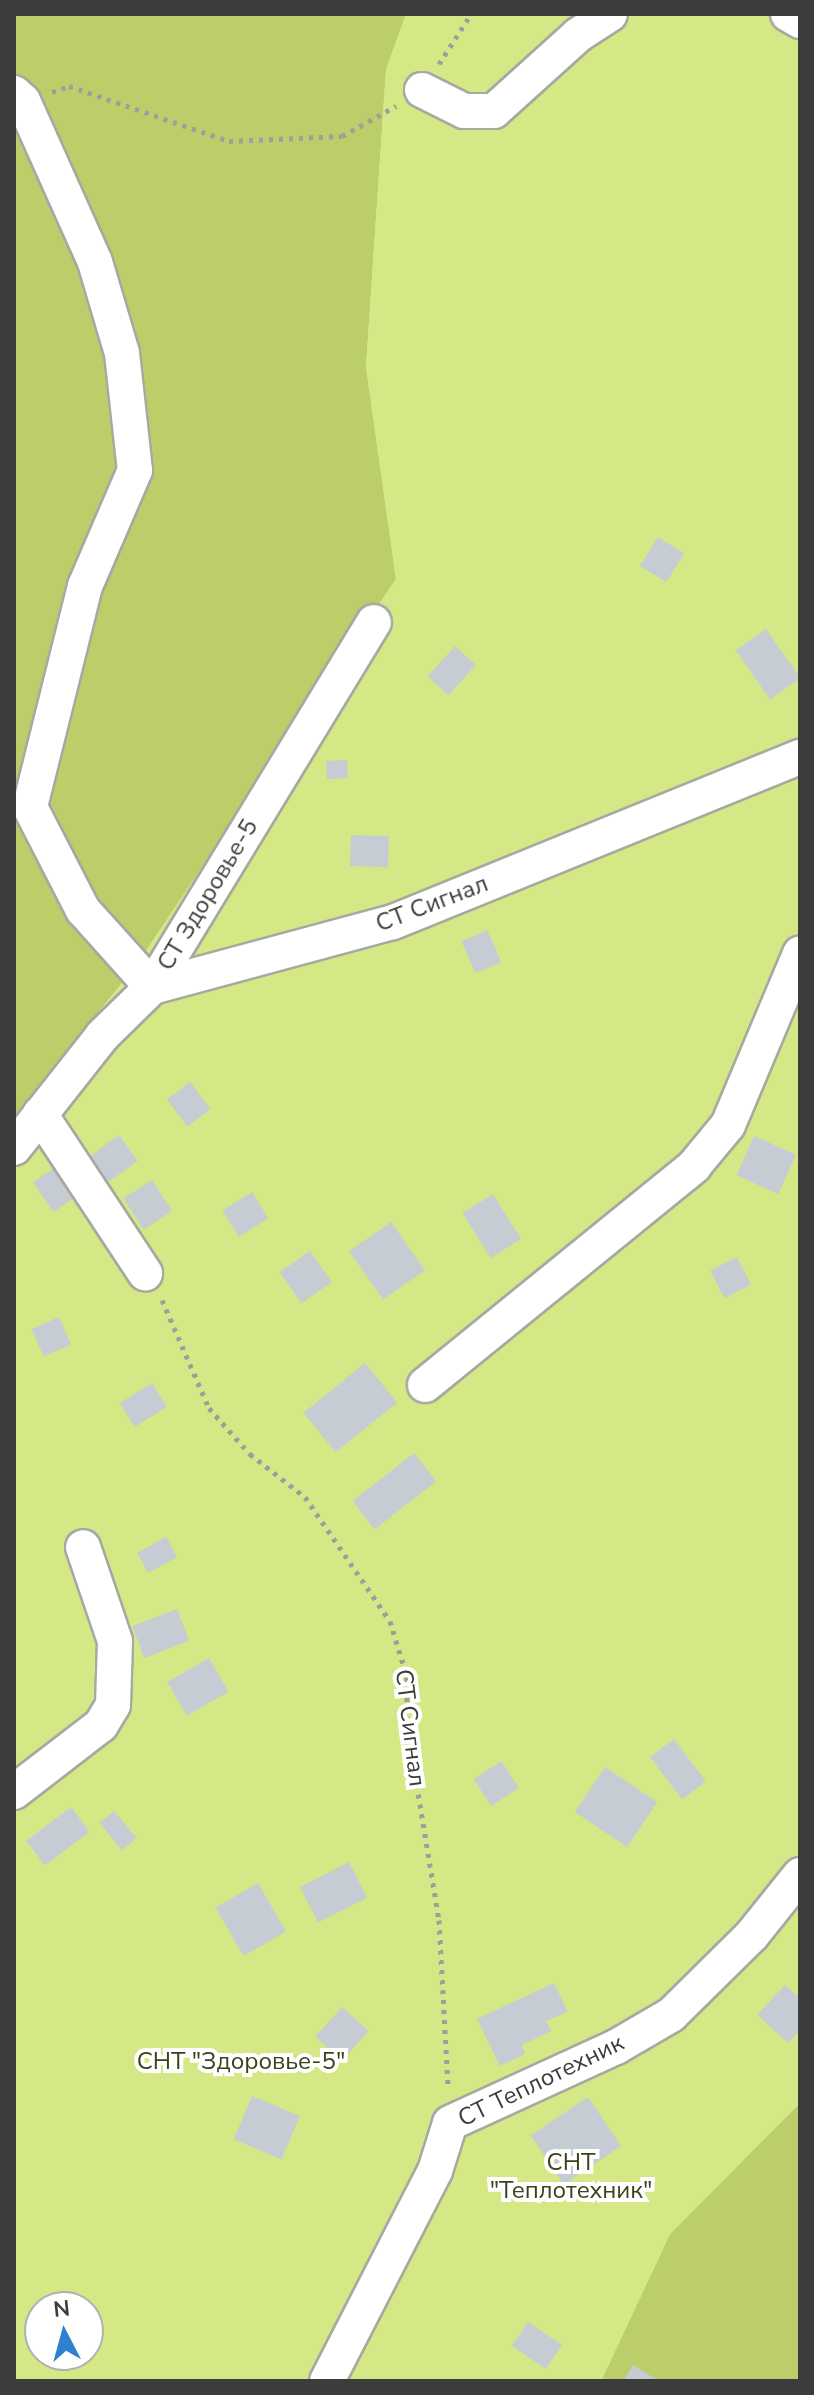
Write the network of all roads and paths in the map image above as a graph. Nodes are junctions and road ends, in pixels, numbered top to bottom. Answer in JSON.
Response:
{"nodes":[{"id":1,"x":471,"y":14,"type":"edge"},
{"id":2,"x":610,"y":14,"type":"edge"},
{"id":3,"x":788,"y":14,"type":"edge"},
{"id":4,"x":800,"y":21,"type":"edge"},
{"id":5,"x":422,"y":90,"type":"junction"},
{"id":6,"x":19,"y":97,"type":"edge"},
{"id":7,"x":374,"y":622,"type":"dead end"},
{"id":8,"x":800,"y":757,"type":"edge"},
{"id":9,"x":800,"y":954,"type":"edge"},
{"id":10,"x":152,"y":987,"type":"junction"},
{"id":11,"x":40,"y":1114,"type":"junction"},
{"id":12,"x":14,"y":1148,"type":"edge"},
{"id":13,"x":145,"y":1273,"type":"joint"},
{"id":14,"x":425,"y":1385,"type":"dead end"},
{"id":15,"x":83,"y":1547,"type":"dead end"},
{"id":16,"x":14,"y":1792,"type":"edge"},
{"id":17,"x":800,"y":1875,"type":"edge"},
{"id":18,"x":450,"y":2123,"type":"junction"},
{"id":19,"x":327,"y":2381,"type":"edge"}],
"edges":[{"from":1,"to":5,"type":"path"},
{"from":2,"to":5,"type":"lane"},
{"from":3,"to":4,"type":"lane"},
{"from":5,"to":6,"type":"path"},
{"from":6,"to":10,"type":"lane"},
{"from":7,"to":10,"type":"lane","name":"СТ Здоровье-5"},
{"from":8,"to":10,"type":"lane","name":"СТ Сигнал"},
{"from":9,"to":14,"type":"lane"},
{"from":10,"to":11,"type":"lane","name":"СТ Здоровье-5"},
{"from":11,"to":12,"type":"lane","name":"СТ Здоровье-5"},
{"from":11,"to":13,"type":"lane"},
{"from":13,"to":18,"type":"path","name":"СТ Сигнал"},
{"from":15,"to":16,"type":"lane"},
{"from":17,"to":18,"type":"lane","name":"СТ Теплотехник"},
{"from":18,"to":19,"type":"lane","name":"СТ Теплотехник"}]}
